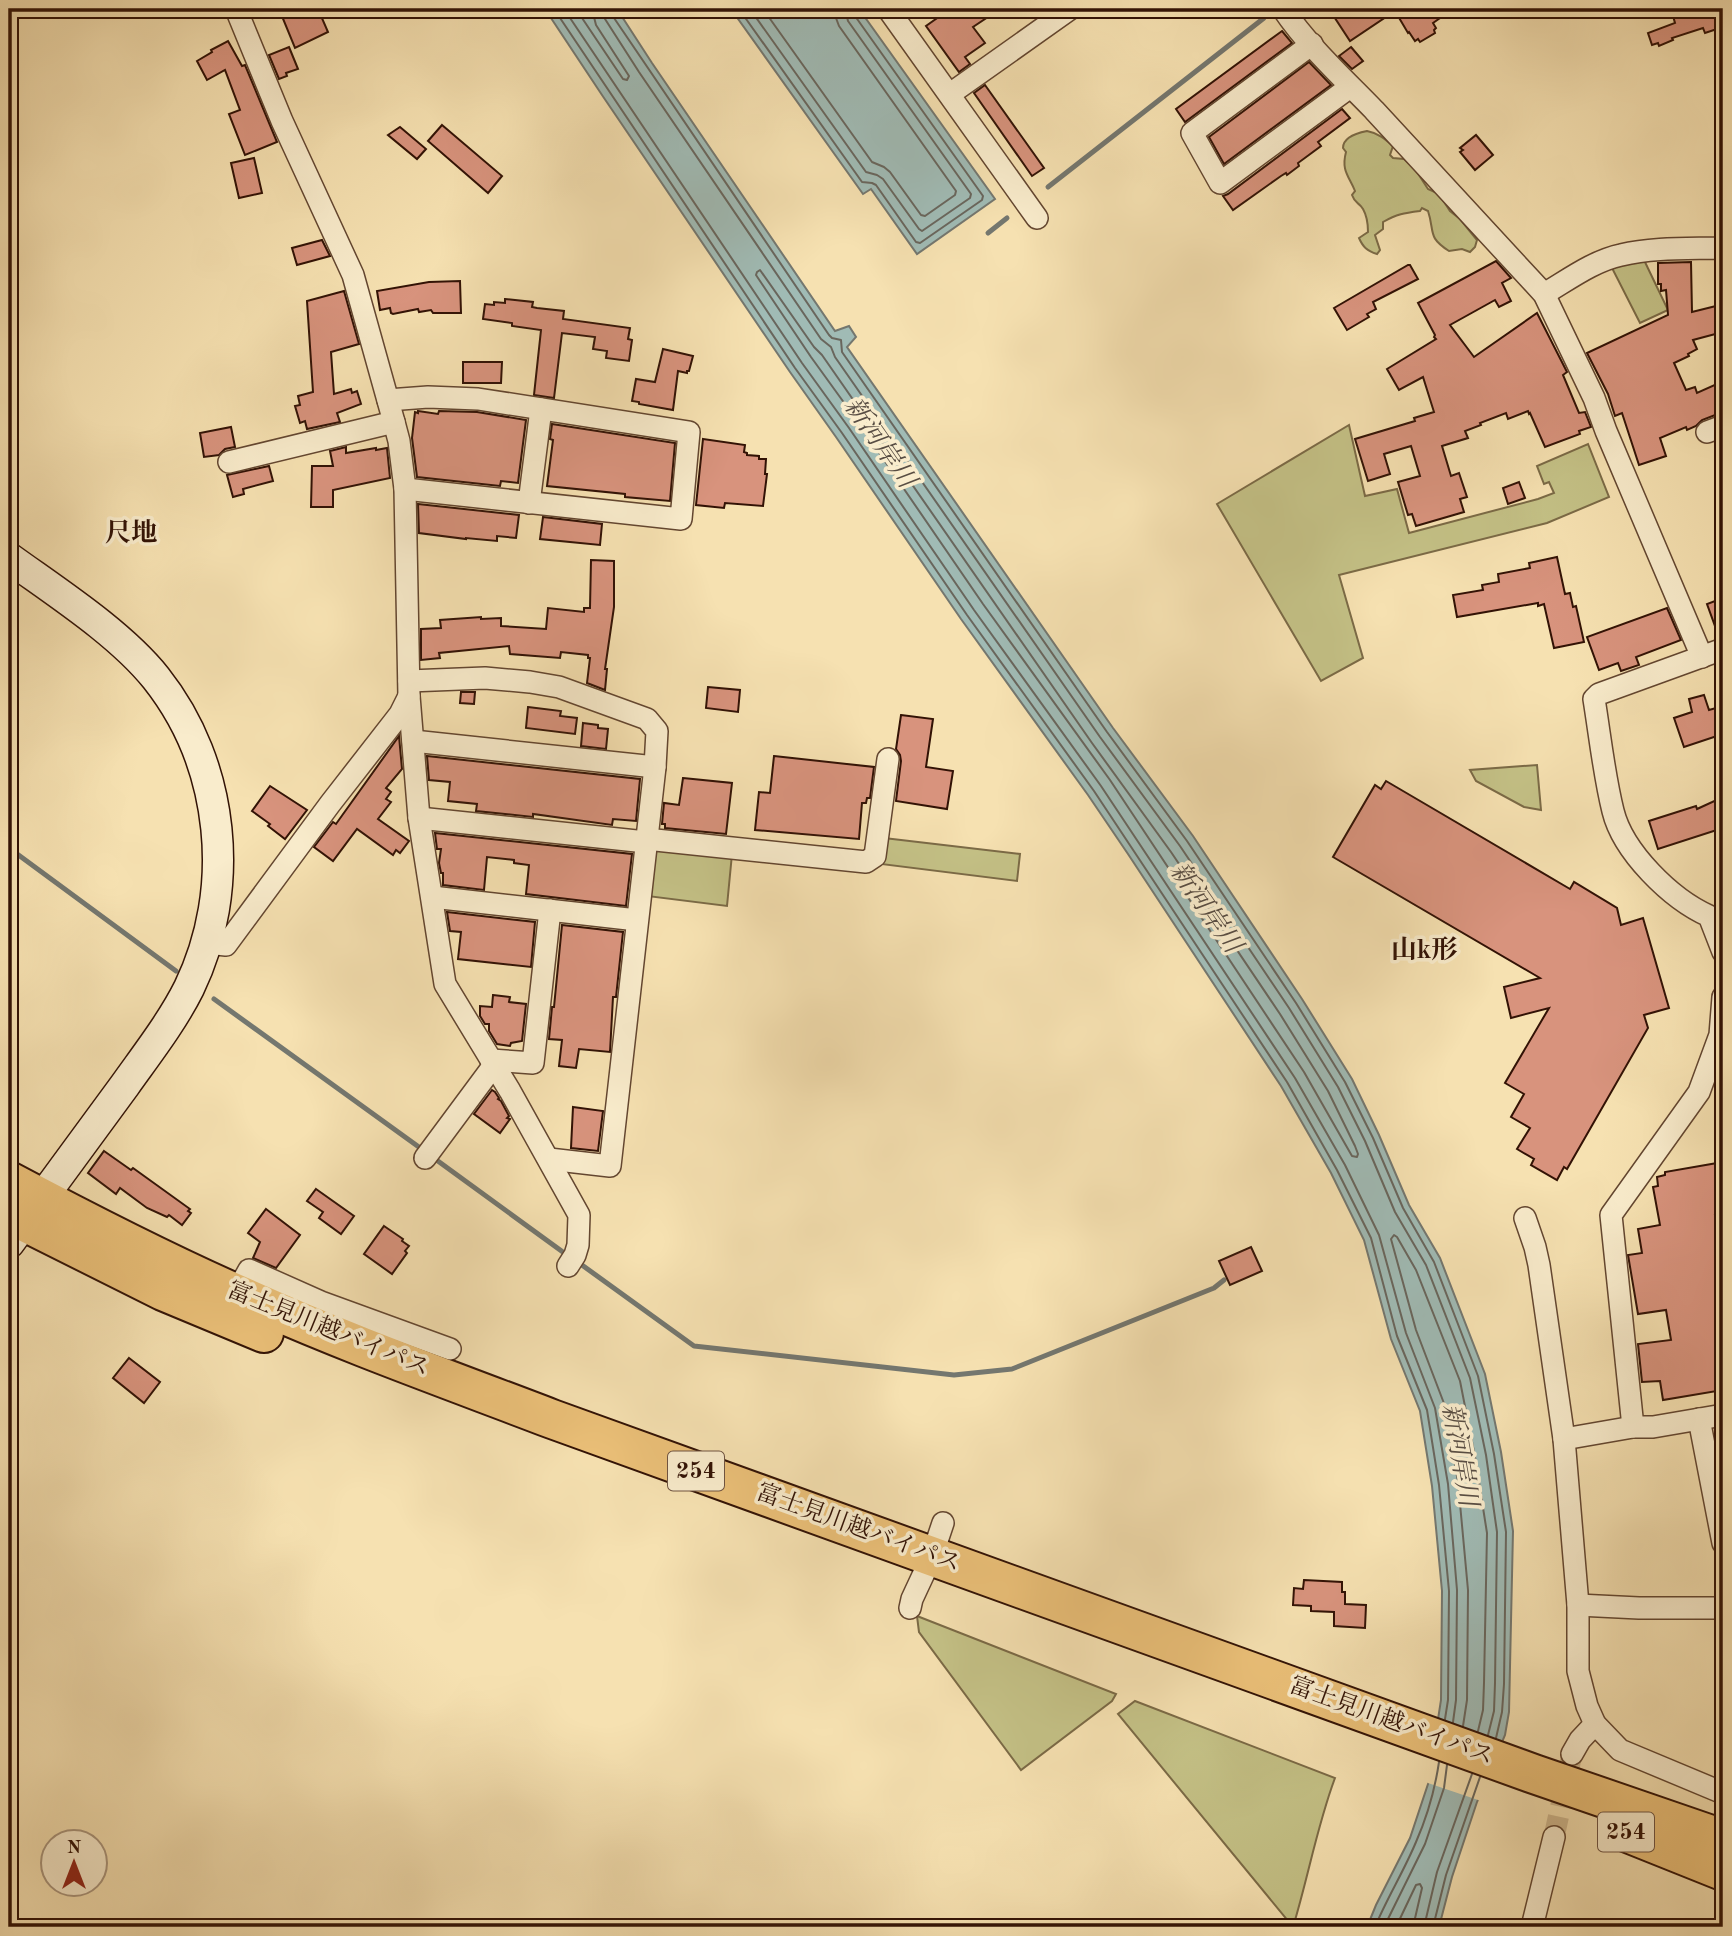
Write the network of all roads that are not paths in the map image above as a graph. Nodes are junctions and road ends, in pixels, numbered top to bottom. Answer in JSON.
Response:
{"nodes":[{"id":1,"x":236,"y":9,"type":"edge"},
{"id":2,"x":888,"y":9,"type":"edge"},
{"id":3,"x":1070,"y":9,"type":"edge"},
{"id":4,"x":1283,"y":9,"type":"edge"},
{"id":5,"x":1312,"y":44,"type":"junction"},
{"id":6,"x":1350,"y":87,"type":"junction"},
{"id":7,"x":950,"y":94,"type":"junction"},
{"id":8,"x":1037,"y":218,"type":"dead end"},
{"id":9,"x":1723,"y":248,"type":"edge"},
{"id":10,"x":1544,"y":294,"type":"junction"},
{"id":11,"x":388,"y":400,"type":"junction"},
{"id":12,"x":541,"y":409,"type":"junction"},
{"id":13,"x":394,"y":422,"type":"junction"},
{"id":14,"x":229,"y":462,"type":"dead end"},
{"id":15,"x":405,"y":489,"type":"junction"},
{"id":16,"x":530,"y":503,"type":"junction"},
{"id":17,"x":9,"y":558,"type":"edge"},
{"id":18,"x":1723,"y":649,"type":"edge"},
{"id":19,"x":1702,"y":657,"type":"junction"},
{"id":20,"x":409,"y":688,"type":"junction"},
{"id":21,"x":413,"y":741,"type":"junction"},
{"id":22,"x":888,"y":759,"type":"dead end"},
{"id":23,"x":655,"y":767,"type":"junction"},
{"id":24,"x":419,"y":818,"type":"junction"},
{"id":25,"x":646,"y":840,"type":"junction"},
{"id":26,"x":432,"y":897,"type":"junction"},
{"id":27,"x":1723,"y":904,"type":"edge"},
{"id":28,"x":550,"y":910,"type":"junction"},
{"id":29,"x":1698,"y":911,"type":"junction"},
{"id":30,"x":637,"y":920,"type":"junction"},
{"id":31,"x":207,"y":943,"type":"junction"},
{"id":32,"x":1723,"y":952,"type":"edge"},
{"id":33,"x":1723,"y":997,"type":"edge"},
{"id":34,"x":493,"y":1062,"type":"junction"},
{"id":35,"x":428,"y":1153,"type":"dead end"},
{"id":36,"x":549,"y":1158,"type":"junction"},
{"id":37,"x":9,"y":1181,"type":"edge"},
{"id":38,"x":1525,"y":1218,"type":"dead end"},
{"id":39,"x":21,"y":1220,"type":"edge"},
{"id":40,"x":572,"y":1260,"type":"dead end"},
{"id":41,"x":236,"y":1293,"type":"junction"},
{"id":42,"x":450,"y":1349,"type":"dead end"},
{"id":43,"x":1723,"y":1415,"type":"edge"},
{"id":44,"x":1699,"y":1419,"type":"junction"},
{"id":45,"x":1633,"y":1427,"type":"junction"},
{"id":46,"x":1564,"y":1439,"type":"junction"},
{"id":47,"x":1723,"y":1544,"type":"edge"},
{"id":48,"x":927,"y":1566,"type":"junction"},
{"id":49,"x":1578,"y":1605,"type":"junction"},
{"id":50,"x":1723,"y":1608,"type":"edge"},
{"id":51,"x":1595,"y":1724,"type":"junction"},
{"id":52,"x":1572,"y":1754,"type":"tunnel mouth"},
{"id":53,"x":1531,"y":1785,"type":"junction"},
{"id":54,"x":1723,"y":1793,"type":"edge"},
{"id":55,"x":1553,"y":1837,"type":"tunnel mouth"},
{"id":56,"x":1723,"y":1839,"type":"edge"},
{"id":57,"x":1723,"y":1871,"type":"edge"},
{"id":58,"x":1532,"y":1927,"type":"edge"}],
"edges":[{"from":1,"to":11,"type":"street"},
{"from":2,"to":7,"type":"street"},
{"from":3,"to":7,"type":"street"},
{"from":4,"to":5,"type":"street"},
{"from":5,"to":6,"type":"street"},
{"from":5,"to":6,"type":"street"},
{"from":6,"to":10,"type":"street"},
{"from":7,"to":8,"type":"street"},
{"from":9,"to":10,"type":"street"},
{"from":10,"to":19,"type":"street"},
{"from":11,"to":12,"type":"street"},
{"from":11,"to":13,"type":"street"},
{"from":12,"to":16,"type":"street"},
{"from":12,"to":16,"type":"street"},
{"from":13,"to":14,"type":"street"},
{"from":13,"to":15,"type":"street"},
{"from":15,"to":16,"type":"street"},
{"from":15,"to":20,"type":"street"},
{"from":17,"to":31,"type":"street"},
{"from":18,"to":19,"type":"street"},
{"from":19,"to":29,"type":"street"},
{"from":20,"to":21,"type":"street"},
{"from":20,"to":23,"type":"street"},
{"from":20,"to":31,"type":"street"},
{"from":21,"to":23,"type":"street"},
{"from":21,"to":24,"type":"street"},
{"from":22,"to":25,"type":"street"},
{"from":23,"to":25,"type":"street"},
{"from":24,"to":25,"type":"street"},
{"from":24,"to":26,"type":"street"},
{"from":25,"to":30,"type":"street"},
{"from":26,"to":28,"type":"street"},
{"from":26,"to":34,"type":"street"},
{"from":27,"to":29,"type":"street"},
{"from":28,"to":30,"type":"street"},
{"from":28,"to":34,"type":"street"},
{"from":29,"to":32,"type":"street"},
{"from":30,"to":36,"type":"street"},
{"from":31,"to":39,"type":"street"},
{"from":33,"to":45,"type":"street"},
{"from":34,"to":35,"type":"street"},
{"from":34,"to":36,"type":"street"},
{"from":36,"to":40,"type":"street"},
{"from":37,"to":39,"type":"highway","name":"富士見川越バイパス","number":"254"},
{"from":38,"to":46,"type":"street"},
{"from":39,"to":41,"type":"highway","name":"富士見川越バイパス","number":"254"},
{"from":39,"to":48,"type":"highway","name":"富士見川越バイパス","number":"254"},
{"from":41,"to":42,"type":"street"},
{"from":41,"to":48,"type":"highway","name":"富士見川越バイパス","number":"254"},
{"from":43,"to":44,"type":"street"},
{"from":44,"to":45,"type":"street"},
{"from":44,"to":47,"type":"street"},
{"from":45,"to":46,"type":"street"},
{"from":46,"to":49,"type":"street"},
{"from":48,"to":53,"type":"highway","name":"富士見川越バイパス","number":"254"},
{"from":49,"to":50,"type":"street"},
{"from":49,"to":51,"type":"street"},
{"from":51,"to":52,"type":"street"},
{"from":51,"to":54,"type":"street"},
{"from":53,"to":56,"type":"highway","name":"富士見川越バイパス","number":"254"},
{"from":53,"to":57,"type":"highway","name":"富士見川越バイパス","number":"254"},
{"from":55,"to":58,"type":"street"}]}
